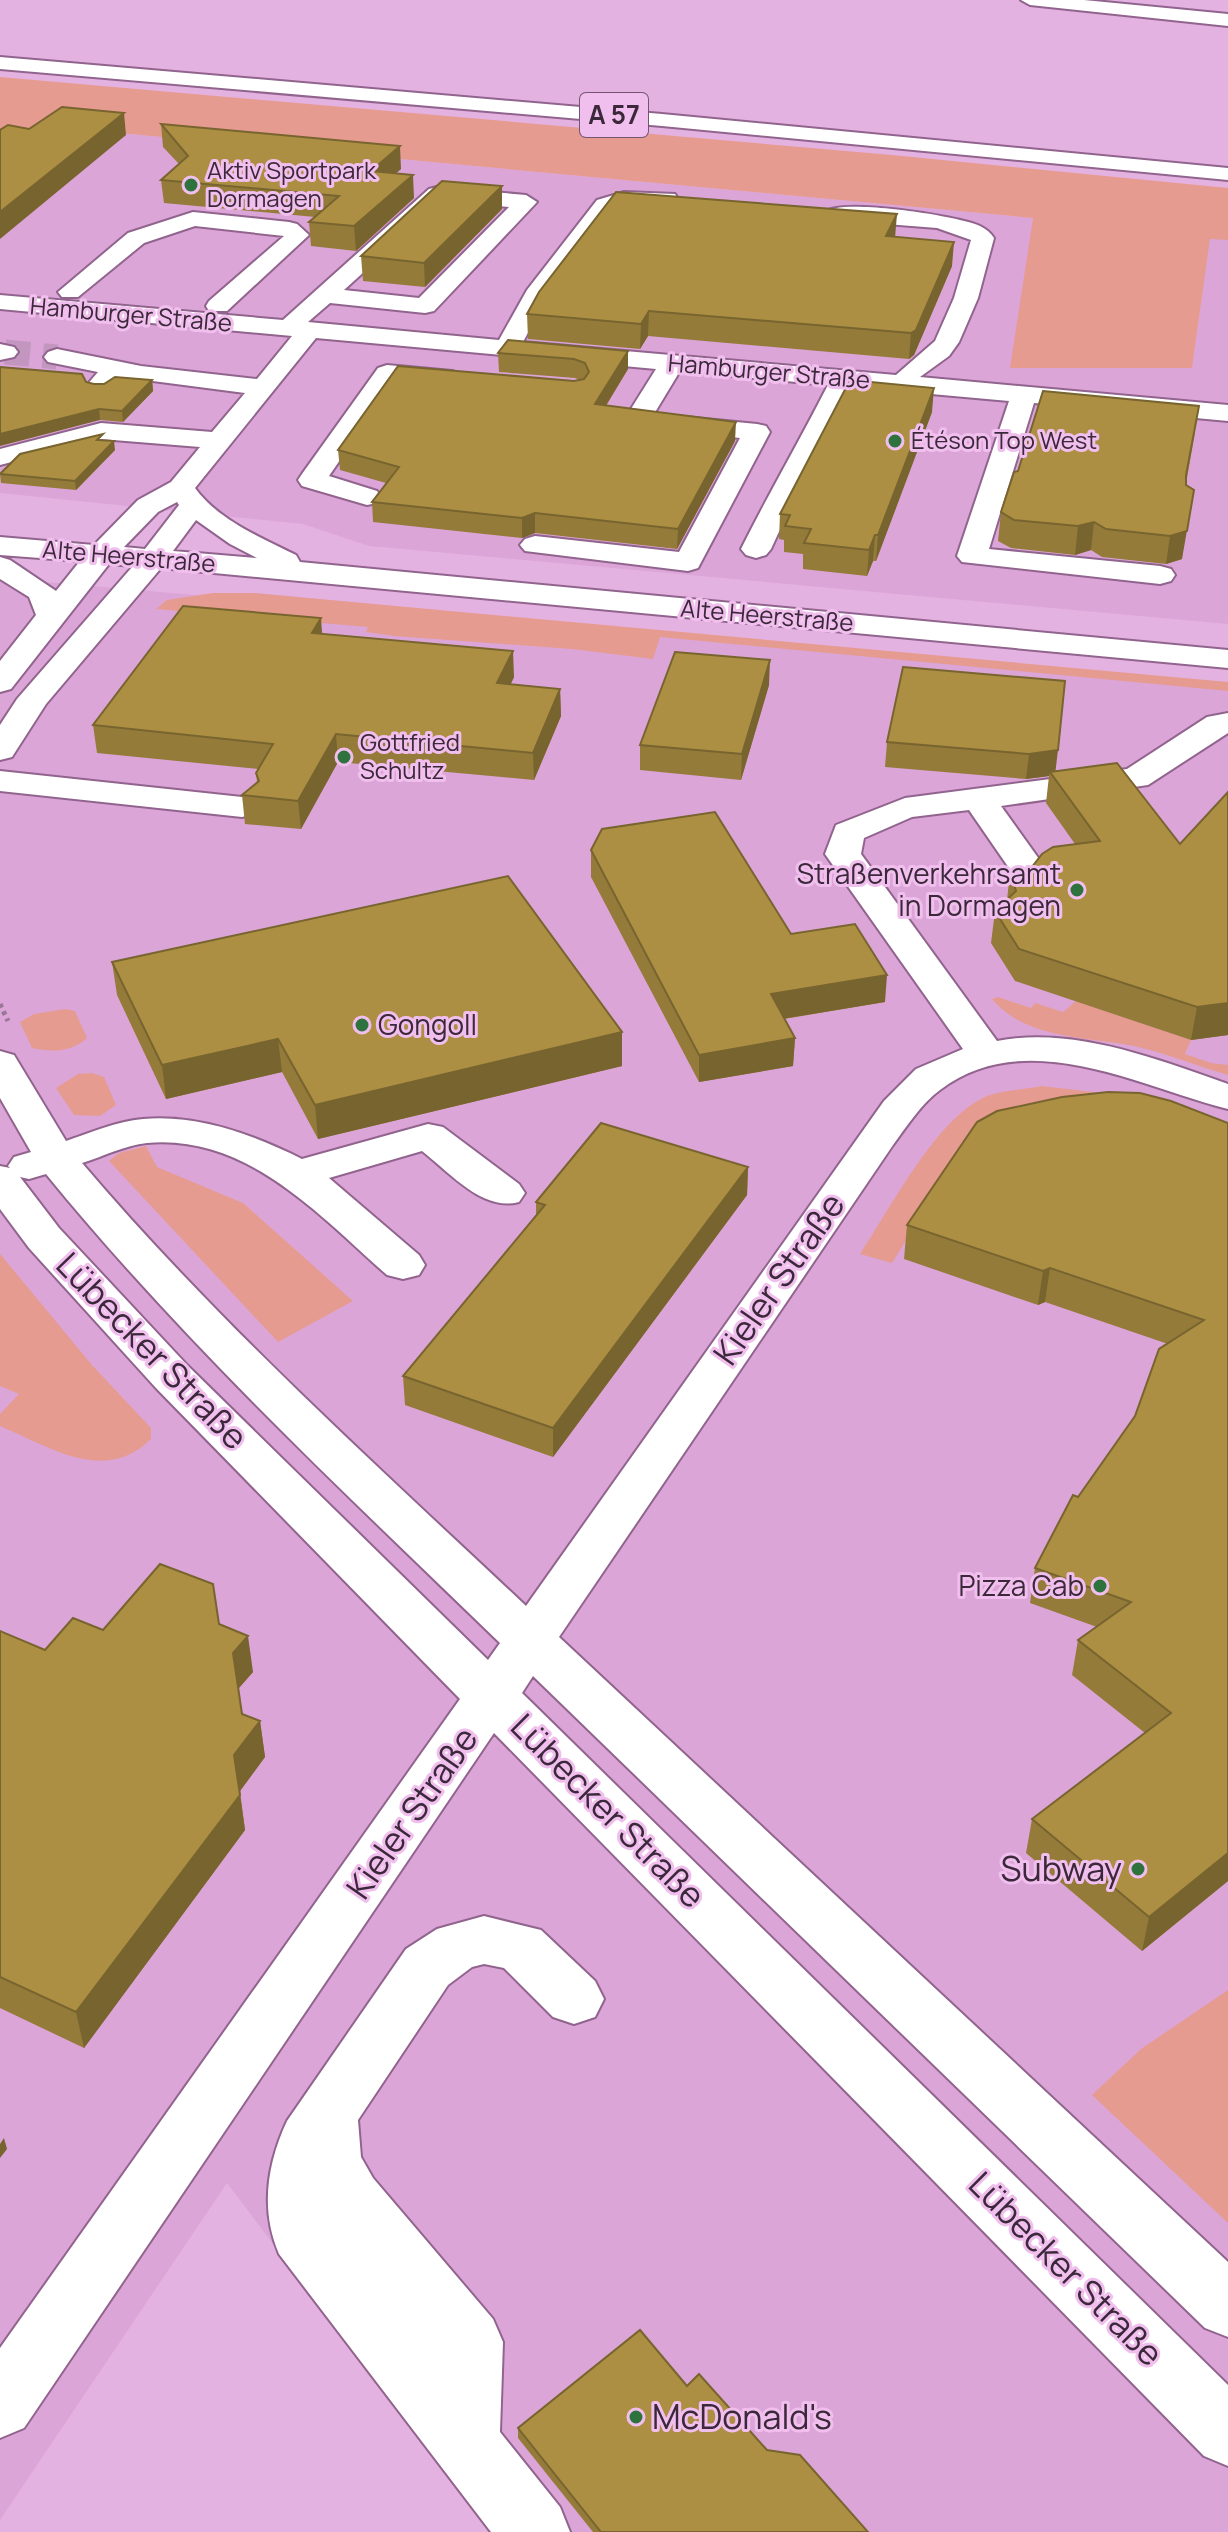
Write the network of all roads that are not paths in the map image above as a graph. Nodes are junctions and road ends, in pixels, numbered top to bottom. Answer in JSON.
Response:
{"nodes":[{"id":1,"x":1030,"y":0,"type":"edge"},
{"id":2,"x":1228,"y":20,"type":"edge"},
{"id":3,"x":0,"y":50,"type":"edge"},
{"id":4,"x":0,"y":63,"type":"edge"},
{"id":5,"x":1228,"y":158,"type":"edge"},
{"id":6,"x":1228,"y":174,"type":"edge"},
{"id":7,"x":685,"y":201,"type":"edge"},
{"id":8,"x":808,"y":211,"type":"edge"},
{"id":9,"x":70,"y":292,"type":"dead end"},
{"id":10,"x":325,"y":295,"type":"junction"},
{"id":11,"x":0,"y":302,"type":"edge"},
{"id":12,"x":218,"y":306,"type":"dead end"},
{"id":13,"x":298,"y":330,"type":"junction"},
{"id":14,"x":506,"y":349,"type":"junction"},
{"id":15,"x":57,"y":357,"type":"tunnel mouth"},
{"id":16,"x":672,"y":364,"type":"junction"},
{"id":17,"x":844,"y":379,"type":"junction"},
{"id":18,"x":481,"y":381,"type":"edge"},
{"id":19,"x":903,"y":384,"type":"junction"},
{"id":20,"x":262,"y":387,"type":"junction"},
{"id":21,"x":1024,"y":395,"type":"junction"},
{"id":22,"x":652,"y":396,"type":"junction"},
{"id":23,"x":698,"y":401,"type":"dead end"},
{"id":24,"x":1228,"y":413,"type":"edge"},
{"id":25,"x":80,"y":426,"type":"junction"},
{"id":26,"x":219,"y":441,"type":"junction"},
{"id":27,"x":0,"y":448,"type":"edge"},
{"id":28,"x":0,"y":457,"type":"edge"},
{"id":29,"x":187,"y":497,"type":"junction"},
{"id":30,"x":367,"y":497,"type":"dead end"},
{"id":31,"x":535,"y":545,"type":"edge"},
{"id":32,"x":0,"y":546,"type":"edge"},
{"id":33,"x":756,"y":549,"type":"dead end"},
{"id":34,"x":101,"y":554,"type":"junction"},
{"id":35,"x":151,"y":558,"type":"junction"},
{"id":36,"x":0,"y":566,"type":"edge"},
{"id":37,"x":306,"y":571,"type":"junction"},
{"id":38,"x":1160,"y":575,"type":"edge"},
{"id":39,"x":52,"y":616,"type":"junction"},
{"id":40,"x":1228,"y":659,"type":"edge"},
{"id":41,"x":0,"y":682,"type":"edge"},
{"id":42,"x":1228,"y":723,"type":"edge"},
{"id":43,"x":0,"y":750,"type":"edge"},
{"id":44,"x":0,"y":781,"type":"edge"},
{"id":45,"x":978,"y":798,"type":"junction"},
{"id":46,"x":242,"y":807,"type":"dead end"},
{"id":47,"x":1031,"y":873,"type":"edge"},
{"id":48,"x":985,"y":1052,"type":"junction"},
{"id":49,"x":0,"y":1063,"type":"edge"},
{"id":50,"x":1228,"y":1097,"type":"edge"},
{"id":51,"x":55,"y":1158,"type":"junction"},
{"id":52,"x":298,"y":1174,"type":"junction"},
{"id":53,"x":0,"y":1177,"type":"edge"},
{"id":54,"x":504,"y":1193,"type":"dead end"},
{"id":55,"x":403,"y":1265,"type":"dead end"},
{"id":56,"x":530,"y":1640,"type":"junction"},
{"id":57,"x":492,"y":1696,"type":"junction"},
{"id":58,"x":574,"y":1999,"type":"dead end"},
{"id":59,"x":1228,"y":2306,"type":"edge"},
{"id":60,"x":0,"y":2405,"type":"edge"},
{"id":61,"x":1228,"y":2432,"type":"edge"},
{"id":62,"x":535,"y":2532,"type":"edge"}],
"edges":[{"from":1,"to":2,"type":"main road"},
{"from":3,"to":5,"type":"main road","number":"A 57"},
{"from":4,"to":6,"type":"main road","number":"A 57"},
{"from":7,"to":14,"type":"main road"},
{"from":8,"to":19,"type":"main road"},
{"from":9,"to":12,"type":"main road"},
{"from":10,"to":10,"type":"main road"},
{"from":10,"to":13,"type":"main road"},
{"from":11,"to":13,"type":"main road","name":"Hamburger Straße"},
{"from":13,"to":14,"type":"main road","name":"Hamburger Straße"},
{"from":13,"to":20,"type":"main road"},
{"from":14,"to":16,"type":"main road","name":"Hamburger Straße"},
{"from":15,"to":20,"type":"main road"},
{"from":16,"to":17,"type":"main road","name":"Hamburger Straße"},
{"from":16,"to":22,"type":"main road"},
{"from":17,"to":19,"type":"main road","name":"Hamburger Straße"},
{"from":17,"to":33,"type":"main road"},
{"from":18,"to":30,"type":"main road"},
{"from":19,"to":21,"type":"main road","name":"Hamburger Straße"},
{"from":20,"to":26,"type":"main road"},
{"from":21,"to":24,"type":"main road","name":"Hamburger Straße"},
{"from":21,"to":38,"type":"main road"},
{"from":22,"to":23,"type":"main road"},
{"from":22,"to":31,"type":"main road"},
{"from":25,"to":26,"type":"main road"},
{"from":25,"to":27,"type":"main road"},
{"from":25,"to":28,"type":"main road"},
{"from":26,"to":29,"type":"main road"},
{"from":29,"to":34,"type":"main road"},
{"from":29,"to":35,"type":"main road"},
{"from":29,"to":37,"type":"main road","name":"Alte Heerstraße"},
{"from":32,"to":34,"type":"main road","name":"Alte Heerstraße"},
{"from":34,"to":35,"type":"main road","name":"Alte Heerstraße"},
{"from":34,"to":39,"type":"main road"},
{"from":35,"to":37,"type":"main road","name":"Alte Heerstraße"},
{"from":35,"to":43,"type":"main road"},
{"from":36,"to":39,"type":"main road","name":"Alte Heerstraße"},
{"from":37,"to":40,"type":"main road","name":"Alte Heerstraße"},
{"from":39,"to":41,"type":"main road"},
{"from":42,"to":45,"type":"main road"},
{"from":44,"to":46,"type":"main road"},
{"from":45,"to":47,"type":"main road"},
{"from":45,"to":48,"type":"main road"},
{"from":48,"to":50,"type":"main road","name":"Kieler Straße"},
{"from":48,"to":56,"type":"main road","name":"Kieler Straße"},
{"from":49,"to":51,"type":"main road","name":"Lübecker Straße"},
{"from":51,"to":52,"type":"main road"},
{"from":51,"to":53,"type":"main road"},
{"from":51,"to":56,"type":"main road","name":"Lübecker Straße"},
{"from":52,"to":54,"type":"main road"},
{"from":52,"to":55,"type":"main road"},
{"from":53,"to":57,"type":"main road","name":"Lübecker Straße"},
{"from":56,"to":57,"type":"main road","name":"Kieler Straße"},
{"from":56,"to":59,"type":"main road","name":"Lübecker Straße"},
{"from":57,"to":60,"type":"main road","name":"Kieler Straße"},
{"from":57,"to":61,"type":"main road","name":"Lübecker Straße"},
{"from":58,"to":62,"type":"main road"}]}
